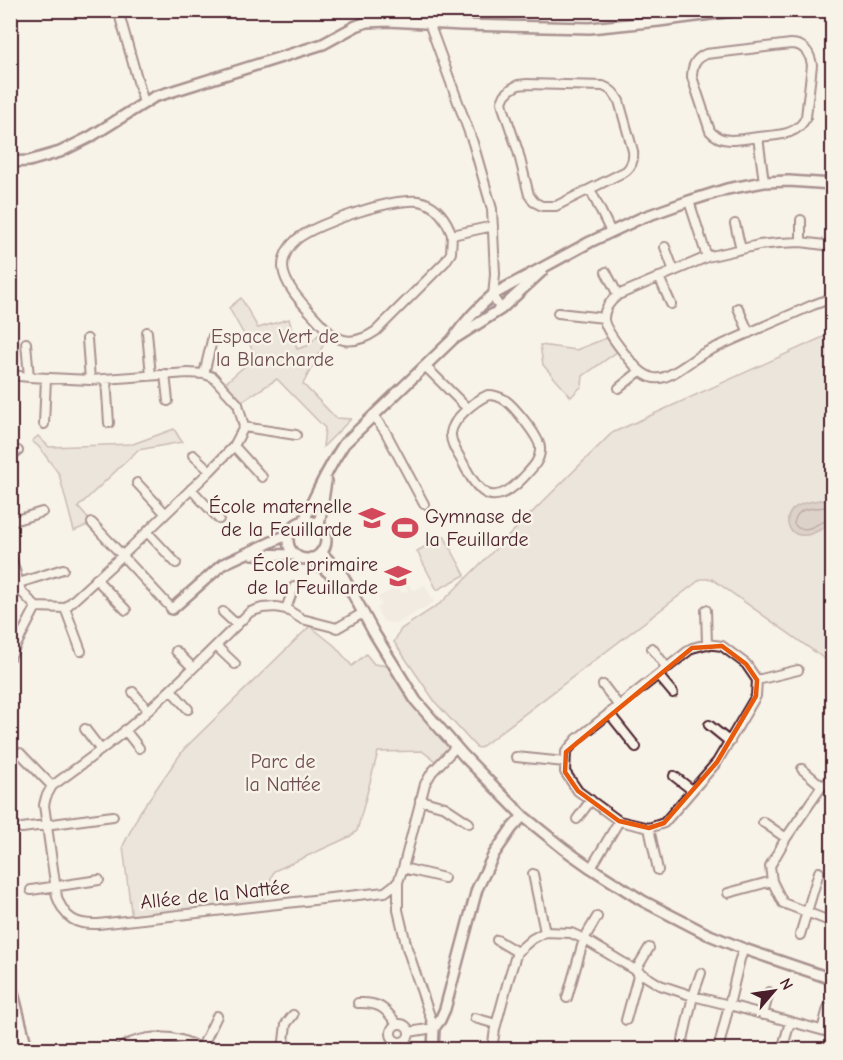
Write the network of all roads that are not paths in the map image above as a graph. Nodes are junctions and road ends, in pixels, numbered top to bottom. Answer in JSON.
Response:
{"nodes":[{"id":1,"x":118,"y":10,"type":"edge"},
{"id":2,"x":426,"y":10,"type":"edge"},
{"id":3,"x":741,"y":10,"type":"edge"},
{"id":4,"x":427,"y":23,"type":"junction"},
{"id":5,"x":144,"y":103,"type":"junction"},
{"id":6,"x":758,"y":137,"type":"junction"},
{"id":7,"x":10,"y":162,"type":"edge"},
{"id":8,"x":764,"y":182,"type":"junction"},
{"id":9,"x":832,"y":184,"type":"edge"},
{"id":10,"x":590,"y":189,"type":"junction"},
{"id":11,"x":689,"y":201,"type":"junction"},
{"id":12,"x":801,"y":220,"type":"dead end"},
{"id":13,"x":735,"y":224,"type":"dead end"},
{"id":14,"x":493,"y":226,"type":"junction"},
{"id":15,"x":611,"y":232,"type":"junction"},
{"id":16,"x":452,"y":235,"type":"junction"},
{"id":17,"x":801,"y":242,"type":"junction"},
{"id":18,"x":832,"y":246,"type":"edge"},
{"id":19,"x":665,"y":247,"type":"dead end"},
{"id":20,"x":741,"y":249,"type":"junction"},
{"id":21,"x":707,"y":257,"type":"junction"},
{"id":22,"x":549,"y":265,"type":"junction"},
{"id":23,"x":674,"y":270,"type":"junction"},
{"id":24,"x":606,"y":272,"type":"dead end"},
{"id":25,"x":495,"y":274,"type":"junction"},
{"id":26,"x":659,"y":277,"type":"junction"},
{"id":27,"x":509,"y":284,"type":"junction"},
{"id":28,"x":494,"y":294,"type":"junction"},
{"id":29,"x":618,"y":295,"type":"junction"},
{"id":30,"x":832,"y":298,"type":"edge"},
{"id":31,"x":671,"y":304,"type":"dead end"},
{"id":32,"x":738,"y":308,"type":"dead end"},
{"id":33,"x":501,"y":309,"type":"junction"},
{"id":34,"x":558,"y":313,"type":"dead end"},
{"id":35,"x":604,"y":318,"type":"junction"},
{"id":36,"x":147,"y":332,"type":"dead end"},
{"id":37,"x":749,"y":333,"type":"junction"},
{"id":38,"x":213,"y":336,"type":"dead end"},
{"id":39,"x":87,"y":339,"type":"dead end"},
{"id":40,"x":452,"y":340,"type":"junction"},
{"id":41,"x":26,"y":343,"type":"dead end"},
{"id":42,"x":425,"y":366,"type":"junction"},
{"id":43,"x":640,"y":371,"type":"junction"},
{"id":44,"x":165,"y":374,"type":"junction"},
{"id":45,"x":204,"y":374,"type":"junction"},
{"id":46,"x":10,"y":375,"type":"edge"},
{"id":47,"x":151,"y":376,"type":"junction"},
{"id":48,"x":29,"y":378,"type":"junction"},
{"id":49,"x":46,"y":378,"type":"junction"},
{"id":50,"x":106,"y":379,"type":"junction"},
{"id":51,"x":90,"y":380,"type":"junction"},
{"id":52,"x":619,"y":388,"type":"dead end"},
{"id":53,"x":168,"y":401,"type":"dead end"},
{"id":54,"x":467,"y":408,"type":"junction"},
{"id":55,"x":373,"y":415,"type":"junction"},
{"id":56,"x":109,"y":423,"type":"dead end"},
{"id":57,"x":44,"y":424,"type":"dead end"},
{"id":58,"x":244,"y":427,"type":"junction"},
{"id":59,"x":296,"y":435,"type":"dead end"},
{"id":60,"x":234,"y":446,"type":"junction"},
{"id":61,"x":193,"y":455,"type":"dead end"},
{"id":62,"x":210,"y":471,"type":"junction"},
{"id":63,"x":328,"y":471,"type":"junction"},
{"id":64,"x":262,"y":477,"type":"dead end"},
{"id":65,"x":137,"y":483,"type":"dead end"},
{"id":66,"x":191,"y":489,"type":"junction"},
{"id":67,"x":424,"y":504,"type":"dead end"},
{"id":68,"x":42,"y":512,"type":"dead end"},
{"id":69,"x":165,"y":513,"type":"junction"},
{"id":70,"x":219,"y":519,"type":"dead end"},
{"id":71,"x":304,"y":521,"type":"junction"},
{"id":72,"x":10,"y":522,"type":"edge"},
{"id":73,"x":92,"y":523,"type":"dead end"},
{"id":74,"x":319,"y":526,"type":"junction"},
{"id":75,"x":147,"y":531,"type":"junction"},
{"id":76,"x":289,"y":534,"type":"junction"},
{"id":77,"x":321,"y":552,"type":"junction"},
{"id":78,"x":10,"y":553,"type":"edge"},
{"id":79,"x":246,"y":554,"type":"junction"},
{"id":80,"x":123,"y":555,"type":"junction"},
{"id":81,"x":295,"y":555,"type":"junction"},
{"id":82,"x":311,"y":558,"type":"junction"},
{"id":83,"x":176,"y":563,"type":"dead end"},
{"id":84,"x":63,"y":569,"type":"dead end"},
{"id":85,"x":96,"y":579,"type":"junction"},
{"id":86,"x":20,"y":587,"type":"junction"},
{"id":87,"x":294,"y":587,"type":"dead end"},
{"id":88,"x":349,"y":589,"type":"junction"},
{"id":89,"x":10,"y":594,"type":"edge"},
{"id":90,"x":36,"y":607,"type":"junction"},
{"id":91,"x":65,"y":608,"type":"junction"},
{"id":92,"x":172,"y":609,"type":"joint"},
{"id":93,"x":286,"y":609,"type":"junction"},
{"id":94,"x":126,"y":610,"type":"dead end"},
{"id":95,"x":706,"y":610,"type":"dead end"},
{"id":96,"x":223,"y":612,"type":"dead end"},
{"id":97,"x":363,"y":613,"type":"junction"},
{"id":98,"x":237,"y":625,"type":"junction"},
{"id":99,"x":707,"y":644,"type":"junction"},
{"id":100,"x":216,"y":646,"type":"junction"},
{"id":101,"x":652,"y":648,"type":"dead end"},
{"id":102,"x":81,"y":651,"type":"dead end"},
{"id":103,"x":176,"y":651,"type":"dead end"},
{"id":104,"x":10,"y":657,"type":"edge"},
{"id":105,"x":235,"y":664,"type":"dead end"},
{"id":106,"x":193,"y":668,"type":"junction"},
{"id":107,"x":667,"y":668,"type":"junction"},
{"id":108,"x":798,"y":670,"type":"dead end"},
{"id":109,"x":658,"y":675,"type":"junction"},
{"id":110,"x":757,"y":680,"type":"junction"},
{"id":111,"x":603,"y":685,"type":"dead end"},
{"id":112,"x":171,"y":690,"type":"junction"},
{"id":113,"x":133,"y":692,"type":"dead end"},
{"id":114,"x":673,"y":693,"type":"dead end"},
{"id":115,"x":619,"y":706,"type":"junction"},
{"id":116,"x":188,"y":709,"type":"dead end"},
{"id":117,"x":148,"y":710,"type":"junction"},
{"id":118,"x":609,"y":713,"type":"junction"},
{"id":119,"x":709,"y":725,"type":"dead end"},
{"id":120,"x":85,"y":729,"type":"dead end"},
{"id":121,"x":125,"y":730,"type":"junction"},
{"id":122,"x":730,"y":741,"type":"junction"},
{"id":123,"x":456,"y":747,"type":"junction"},
{"id":124,"x":636,"y":747,"type":"dead end"},
{"id":125,"x":140,"y":748,"type":"dead end"},
{"id":126,"x":100,"y":750,"type":"junction"},
{"id":127,"x":20,"y":753,"type":"dead end"},
{"id":128,"x":516,"y":757,"type":"dead end"},
{"id":129,"x":565,"y":762,"type":"junction"},
{"id":130,"x":802,"y":769,"type":"dead end"},
{"id":131,"x":674,"y":776,"type":"dead end"},
{"id":132,"x":832,"y":780,"type":"edge"},
{"id":133,"x":52,"y":786,"type":"junction"},
{"id":134,"x":822,"y":786,"type":"junction"},
{"id":135,"x":692,"y":790,"type":"junction"},
{"id":136,"x":420,"y":800,"type":"junction"},
{"id":137,"x":591,"y":800,"type":"junction"},
{"id":138,"x":113,"y":816,"type":"dead end"},
{"id":139,"x":523,"y":816,"type":"junction"},
{"id":140,"x":577,"y":819,"type":"dead end"},
{"id":141,"x":619,"y":821,"type":"junction"},
{"id":142,"x":764,"y":822,"type":"dead end"},
{"id":143,"x":469,"y":823,"type":"dead end"},
{"id":144,"x":47,"y":825,"type":"junction"},
{"id":145,"x":22,"y":828,"type":"dead end"},
{"id":146,"x":649,"y":828,"type":"junction"},
{"id":147,"x":786,"y":838,"type":"junction"},
{"id":148,"x":403,"y":868,"type":"junction"},
{"id":149,"x":591,"y":868,"type":"junction"},
{"id":150,"x":658,"y":870,"type":"dead end"},
{"id":151,"x":819,"y":872,"type":"dead end"},
{"id":152,"x":533,"y":874,"type":"dead end"},
{"id":153,"x":444,"y":878,"type":"dead end"},
{"id":154,"x":99,"y":880,"type":"dead end"},
{"id":155,"x":772,"y":881,"type":"junction"},
{"id":156,"x":398,"y":882,"type":"junction"},
{"id":157,"x":55,"y":886,"type":"junction"},
{"id":158,"x":31,"y":890,"type":"dead end"},
{"id":159,"x":728,"y":893,"type":"dead end"},
{"id":160,"x":808,"y":912,"type":"junction"},
{"id":161,"x":597,"y":917,"type":"dead end"},
{"id":162,"x":832,"y":921,"type":"edge"},
{"id":163,"x":545,"y":932,"type":"junction"},
{"id":164,"x":800,"y":935,"type":"dead end"},
{"id":165,"x":584,"y":939,"type":"junction"},
{"id":166,"x":497,"y":940,"type":"dead end"},
{"id":167,"x":649,"y":948,"type":"dead end"},
{"id":168,"x":744,"y":949,"type":"junction"},
{"id":169,"x":518,"y":952,"type":"junction"},
{"id":170,"x":832,"y":958,"type":"edge"},
{"id":171,"x":637,"y":971,"type":"junction"},
{"id":172,"x":701,"y":973,"type":"dead end"},
{"id":173,"x":830,"y":978,"type":"edge"},
{"id":174,"x":10,"y":983,"type":"edge"},
{"id":175,"x":769,"y":992,"type":"dead end"},
{"id":176,"x":693,"y":996,"type":"junction"},
{"id":177,"x":567,"y":998,"type":"dead end"},
{"id":178,"x":358,"y":1003,"type":"dead end"},
{"id":179,"x":729,"y":1005,"type":"junction"},
{"id":180,"x":828,"y":1008,"type":"dead end"},
{"id":181,"x":293,"y":1014,"type":"dead end"},
{"id":182,"x":763,"y":1015,"type":"junction"},
{"id":183,"x":217,"y":1016,"type":"dead end"},
{"id":184,"x":475,"y":1018,"type":"dead end"},
{"id":185,"x":626,"y":1020,"type":"dead end"},
{"id":186,"x":790,"y":1022,"type":"junction"},
{"id":187,"x":397,"y":1024,"type":"junction"},
{"id":188,"x":496,"y":1024,"type":"junction"},
{"id":189,"x":434,"y":1028,"type":"junction"},
{"id":190,"x":822,"y":1030,"type":"junction"},
{"id":191,"x":409,"y":1032,"type":"junction"},
{"id":192,"x":832,"y":1033,"type":"edge"},
{"id":193,"x":161,"y":1037,"type":"junction"},
{"id":194,"x":683,"y":1040,"type":"dead end"},
{"id":195,"x":395,"y":1045,"type":"edge"},
{"id":196,"x":202,"y":1049,"type":"edge"},
{"id":197,"x":27,"y":1050,"type":"edge"},
{"id":198,"x":117,"y":1050,"type":"edge"},
{"id":199,"x":160,"y":1050,"type":"edge"},
{"id":200,"x":283,"y":1050,"type":"edge"},
{"id":201,"x":433,"y":1050,"type":"edge"},
{"id":202,"x":492,"y":1050,"type":"edge"},
{"id":203,"x":718,"y":1050,"type":"edge"},
{"id":204,"x":782,"y":1050,"type":"edge"}],
"edges":[{"from":1,"to":5,"type":"street"},
{"from":2,"to":4,"type":"street"},
{"from":3,"to":4,"type":"street"},
{"from":4,"to":5,"type":"street"},
{"from":4,"to":14,"type":"street"},
{"from":5,"to":7,"type":"street"},
{"from":6,"to":6,"type":"street"},
{"from":6,"to":8,"type":"street"},
{"from":8,"to":9,"type":"street"},
{"from":8,"to":11,"type":"street"},
{"from":10,"to":10,"type":"street"},
{"from":10,"to":15,"type":"street"},
{"from":11,"to":15,"type":"street"},
{"from":11,"to":21,"type":"street"},
{"from":12,"to":17,"type":"street"},
{"from":13,"to":20,"type":"street"},
{"from":14,"to":16,"type":"street"},
{"from":14,"to":25,"type":"street"},
{"from":15,"to":22,"type":"street"},
{"from":16,"to":16,"type":"street"},
{"from":17,"to":18,"type":"street"},
{"from":17,"to":20,"type":"street"},
{"from":19,"to":23,"type":"street"},
{"from":20,"to":21,"type":"street"},
{"from":21,"to":23,"type":"street"},
{"from":22,"to":27,"type":"street"},
{"from":22,"to":33,"type":"street"},
{"from":23,"to":26,"type":"street"},
{"from":24,"to":29,"type":"street"},
{"from":25,"to":27,"type":"street"},
{"from":25,"to":28,"type":"street"},
{"from":26,"to":29,"type":"street"},
{"from":26,"to":31,"type":"street"},
{"from":27,"to":28,"type":"street"},
{"from":28,"to":33,"type":"street"},
{"from":28,"to":40,"type":"street"},
{"from":29,"to":35,"type":"street"},
{"from":30,"to":37,"type":"street"},
{"from":32,"to":37,"type":"street"},
{"from":33,"to":40,"type":"street"},
{"from":34,"to":35,"type":"street"},
{"from":35,"to":43,"type":"street"},
{"from":36,"to":47,"type":"street"},
{"from":37,"to":43,"type":"street"},
{"from":38,"to":45,"type":"street"},
{"from":39,"to":51,"type":"street"},
{"from":40,"to":42,"type":"street"},
{"from":41,"to":48,"type":"street"},
{"from":42,"to":54,"type":"street"},
{"from":42,"to":55,"type":"street"},
{"from":43,"to":52,"type":"street"},
{"from":44,"to":45,"type":"street"},
{"from":44,"to":47,"type":"street"},
{"from":44,"to":53,"type":"street"},
{"from":45,"to":58,"type":"street"},
{"from":46,"to":48,"type":"street"},
{"from":47,"to":50,"type":"street"},
{"from":48,"to":49,"type":"street"},
{"from":49,"to":51,"type":"street"},
{"from":49,"to":57,"type":"street"},
{"from":50,"to":51,"type":"street"},
{"from":50,"to":56,"type":"street"},
{"from":54,"to":54,"type":"street"},
{"from":55,"to":63,"type":"street"},
{"from":55,"to":67,"type":"street"},
{"from":58,"to":59,"type":"street"},
{"from":58,"to":60,"type":"street"},
{"from":60,"to":62,"type":"street"},
{"from":60,"to":64,"type":"street"},
{"from":61,"to":62,"type":"street"},
{"from":62,"to":66,"type":"street"},
{"from":63,"to":71,"type":"street"},
{"from":63,"to":74,"type":"street"},
{"from":65,"to":69,"type":"street"},
{"from":66,"to":69,"type":"street"},
{"from":66,"to":70,"type":"street"},
{"from":68,"to":72,"type":"street"},
{"from":69,"to":75,"type":"street"},
{"from":71,"to":74,"type":"street"},
{"from":71,"to":76,"type":"street"},
{"from":73,"to":80,"type":"street"},
{"from":74,"to":77,"type":"street"},
{"from":75,"to":80,"type":"street"},
{"from":75,"to":83,"type":"street"},
{"from":76,"to":79,"type":"street"},
{"from":76,"to":81,"type":"street"},
{"from":77,"to":82,"type":"street"},
{"from":77,"to":88,"type":"street"},
{"from":78,"to":86,"type":"street"},
{"from":79,"to":81,"type":"street"},
{"from":79,"to":92,"type":"street"},
{"from":80,"to":85,"type":"street"},
{"from":80,"to":92,"type":"street"},
{"from":81,"to":82,"type":"street"},
{"from":82,"to":88,"type":"street"},
{"from":84,"to":86,"type":"street"},
{"from":85,"to":91,"type":"street"},
{"from":85,"to":94,"type":"street"},
{"from":86,"to":89,"type":"street"},
{"from":86,"to":90,"type":"street"},
{"from":87,"to":93,"type":"street"},
{"from":88,"to":97,"type":"street"},
{"from":90,"to":91,"type":"street"},
{"from":90,"to":104,"type":"street"},
{"from":91,"to":102,"type":"street"},
{"from":93,"to":97,"type":"street"},
{"from":93,"to":98,"type":"street"},
{"from":95,"to":99,"type":"street"},
{"from":96,"to":98,"type":"street"},
{"from":97,"to":123,"type":"street"},
{"from":98,"to":100,"type":"street"},
{"from":99,"to":107,"type":"street"},
{"from":99,"to":110,"type":"street"},
{"from":100,"to":105,"type":"street"},
{"from":100,"to":106,"type":"street"},
{"from":101,"to":107,"type":"street"},
{"from":103,"to":106,"type":"street"},
{"from":106,"to":112,"type":"street"},
{"from":107,"to":109,"type":"street"},
{"from":108,"to":110,"type":"street"},
{"from":109,"to":114,"type":"street"},
{"from":109,"to":115,"type":"street"},
{"from":110,"to":122,"type":"street"},
{"from":111,"to":115,"type":"street"},
{"from":112,"to":116,"type":"street"},
{"from":112,"to":117,"type":"street"},
{"from":113,"to":117,"type":"street"},
{"from":115,"to":118,"type":"street"},
{"from":117,"to":121,"type":"street"},
{"from":118,"to":124,"type":"street"},
{"from":118,"to":129,"type":"street"},
{"from":119,"to":122,"type":"street"},
{"from":120,"to":126,"type":"street"},
{"from":121,"to":125,"type":"street"},
{"from":121,"to":126,"type":"street"},
{"from":122,"to":135,"type":"street"},
{"from":123,"to":136,"type":"street"},
{"from":123,"to":139,"type":"street"},
{"from":126,"to":133,"type":"street"},
{"from":127,"to":133,"type":"street"},
{"from":128,"to":129,"type":"street"},
{"from":129,"to":137,"type":"street"},
{"from":130,"to":134,"type":"street"},
{"from":131,"to":135,"type":"street"},
{"from":132,"to":134,"type":"street"},
{"from":133,"to":144,"type":"street","name":"Allée de la Nattée"},
{"from":134,"to":147,"type":"street"},
{"from":135,"to":146,"type":"street"},
{"from":136,"to":143,"type":"street"},
{"from":136,"to":148,"type":"street"},
{"from":137,"to":140,"type":"street"},
{"from":137,"to":141,"type":"street"},
{"from":138,"to":144,"type":"street"},
{"from":139,"to":149,"type":"street"},
{"from":139,"to":189,"type":"street"},
{"from":141,"to":146,"type":"street"},
{"from":141,"to":149,"type":"street"},
{"from":142,"to":147,"type":"street"},
{"from":144,"to":145,"type":"street"},
{"from":144,"to":157,"type":"street","name":"Allée de la Nattée"},
{"from":146,"to":150,"type":"street"},
{"from":147,"to":155,"type":"street"},
{"from":148,"to":153,"type":"street"},
{"from":148,"to":156,"type":"street"},
{"from":149,"to":168,"type":"street"},
{"from":151,"to":160,"type":"street"},
{"from":152,"to":163,"type":"street"},
{"from":154,"to":157,"type":"street"},
{"from":155,"to":159,"type":"street"},
{"from":155,"to":160,"type":"street"},
{"from":156,"to":157,"type":"street","name":"Allée de la Nattée"},
{"from":156,"to":189,"type":"street"},
{"from":157,"to":158,"type":"street"},
{"from":160,"to":162,"type":"street"},
{"from":160,"to":164,"type":"street"},
{"from":161,"to":165,"type":"street"},
{"from":163,"to":165,"type":"street"},
{"from":163,"to":169,"type":"street"},
{"from":165,"to":171,"type":"street"},
{"from":165,"to":177,"type":"street"},
{"from":166,"to":169,"type":"street"},
{"from":167,"to":171,"type":"street"},
{"from":168,"to":173,"type":"street"},
{"from":168,"to":179,"type":"street"},
{"from":169,"to":188,"type":"street"},
{"from":170,"to":173,"type":"street"},
{"from":171,"to":176,"type":"street"},
{"from":171,"to":185,"type":"street"},
{"from":172,"to":176,"type":"street"},
{"from":174,"to":197,"type":"main road"},
{"from":175,"to":182,"type":"street"},
{"from":176,"to":179,"type":"street"},
{"from":176,"to":194,"type":"street"},
{"from":178,"to":187,"type":"street"},
{"from":179,"to":182,"type":"street"},
{"from":179,"to":203,"type":"street"},
{"from":180,"to":190,"type":"street"},
{"from":181,"to":200,"type":"street"},
{"from":182,"to":186,"type":"street"},
{"from":183,"to":196,"type":"street"},
{"from":184,"to":188,"type":"street"},
{"from":186,"to":190,"type":"street"},
{"from":186,"to":204,"type":"street"},
{"from":187,"to":191,"type":"street"},
{"from":187,"to":195,"type":"street"},
{"from":188,"to":202,"type":"street"},
{"from":189,"to":191,"type":"street"},
{"from":189,"to":201,"type":"street"},
{"from":190,"to":192,"type":"street"},
{"from":191,"to":195,"type":"street"},
{"from":193,"to":196,"type":"street"},
{"from":193,"to":198,"type":"street"},
{"from":193,"to":199,"type":"street"}]}
